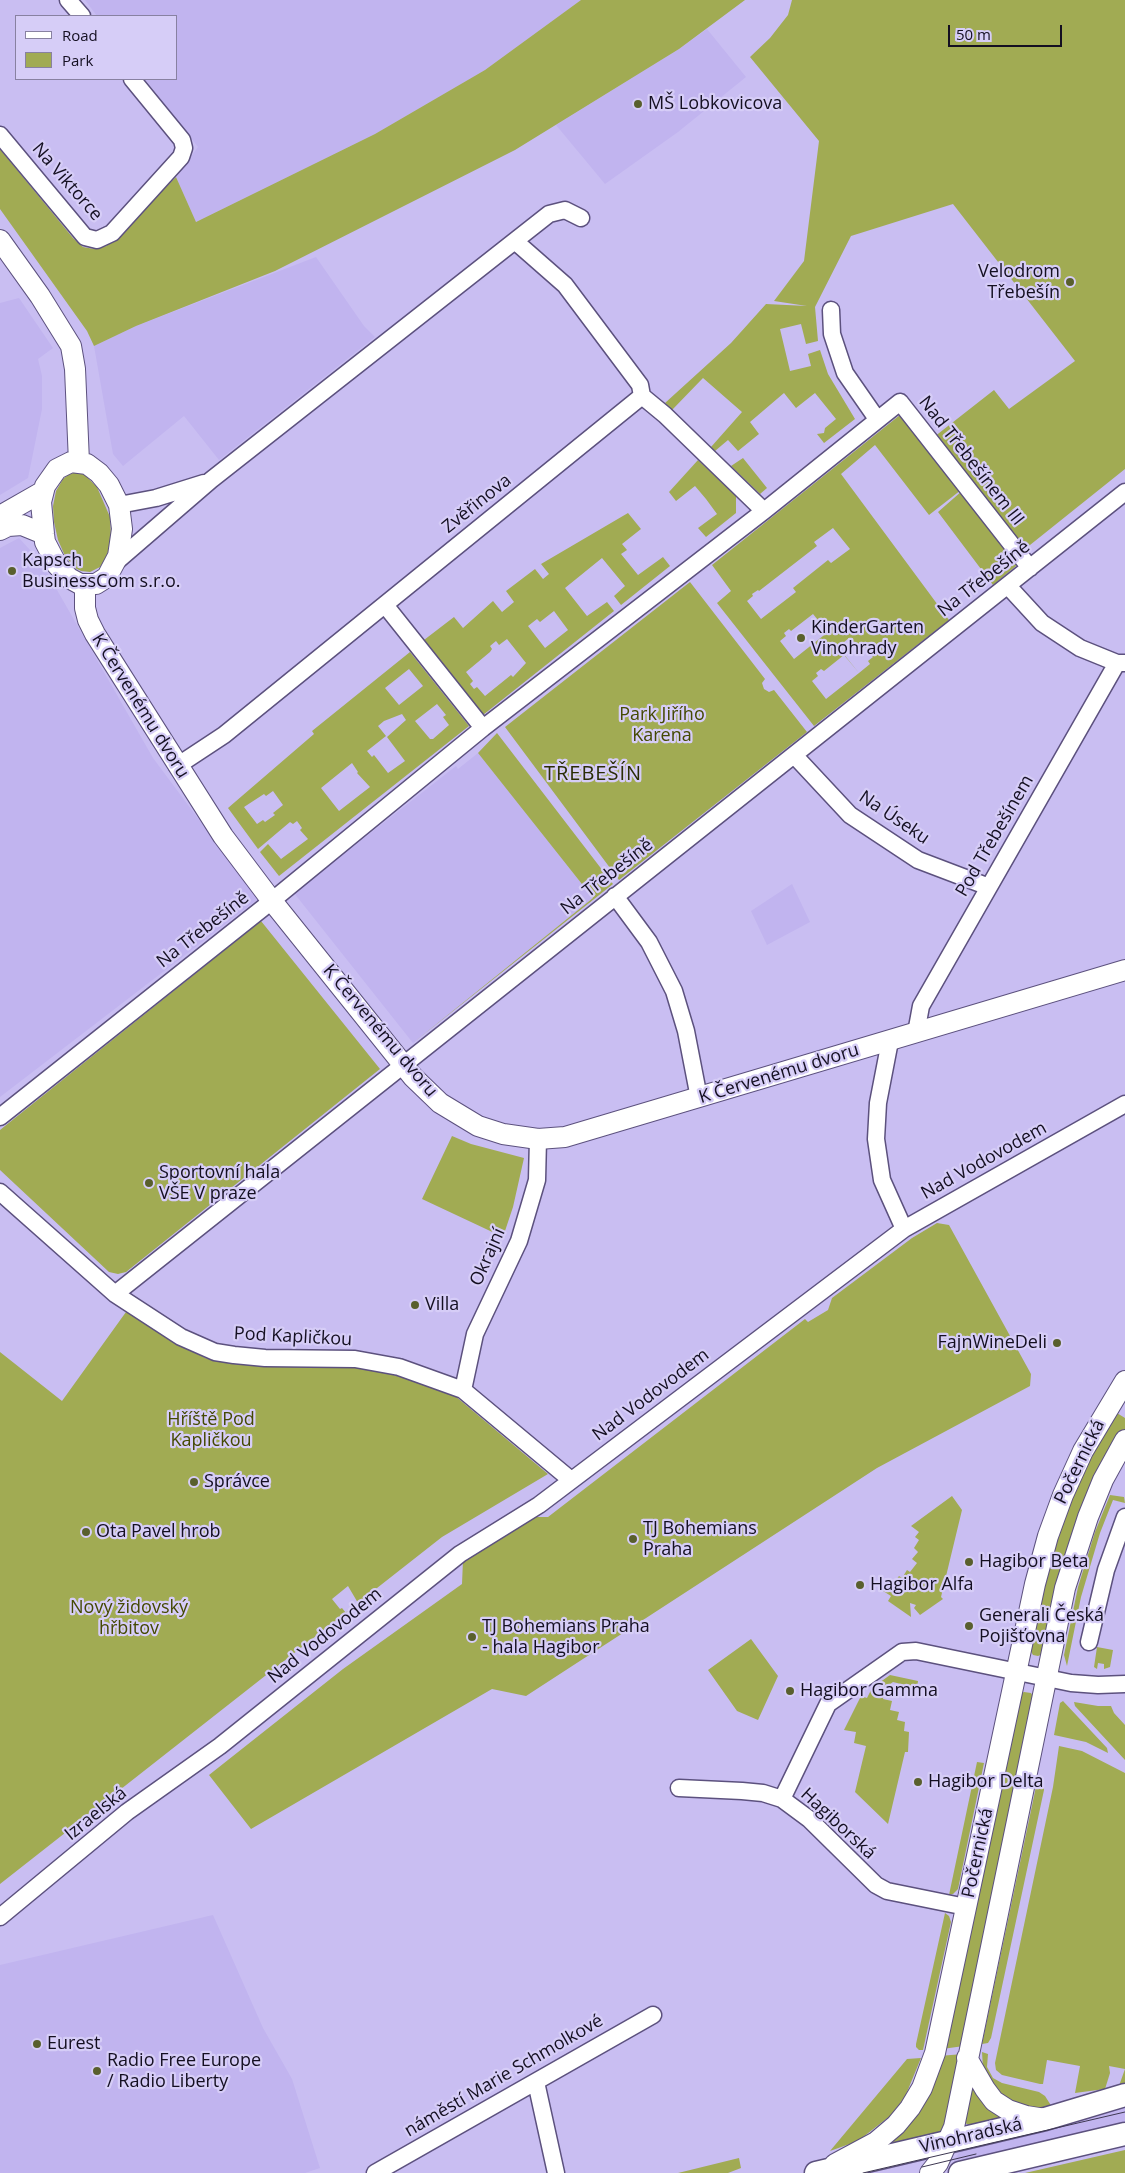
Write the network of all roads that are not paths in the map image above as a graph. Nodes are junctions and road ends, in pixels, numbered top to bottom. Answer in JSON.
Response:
{"nodes":[{"id":1,"x":68,"y":0,"type":"edge"},
{"id":2,"x":81,"y":15,"type":"edge"},
{"id":3,"x":133,"y":80,"type":"edge"},
{"id":4,"x":0,"y":134,"type":"edge"},
{"id":5,"x":581,"y":218,"type":"dead end"},
{"id":6,"x":0,"y":240,"type":"edge"},
{"id":7,"x":516,"y":242,"type":"junction"},
{"id":8,"x":831,"y":310,"type":"dead end"},
{"id":9,"x":642,"y":396,"type":"junction"},
{"id":10,"x":900,"y":402,"type":"joint"},
{"id":11,"x":877,"y":419,"type":"junction"},
{"id":12,"x":79,"y":462,"type":"junction"},
{"id":13,"x":211,"y":480,"type":"junction"},
{"id":14,"x":42,"y":492,"type":"junction"},
{"id":15,"x":1125,"y":492,"type":"edge"},
{"id":16,"x":119,"y":505,"type":"junction"},
{"id":17,"x":764,"y":511,"type":"junction"},
{"id":18,"x":0,"y":516,"type":"edge"},
{"id":19,"x":0,"y":530,"type":"edge"},
{"id":20,"x":44,"y":534,"type":"junction"},
{"id":21,"x":116,"y":562,"type":"junction"},
{"id":22,"x":1030,"y":568,"type":"junction"},
{"id":23,"x":85,"y":585,"type":"junction"},
{"id":24,"x":1008,"y":586,"type":"junction"},
{"id":25,"x":384,"y":605,"type":"junction"},
{"id":26,"x":1121,"y":663,"type":"edge"},
{"id":27,"x":483,"y":728,"type":"junction"},
{"id":28,"x":794,"y":755,"type":"junction"},
{"id":29,"x":177,"y":766,"type":"junction"},
{"id":30,"x":989,"y":887,"type":"junction"},
{"id":31,"x":615,"y":896,"type":"junction"},
{"id":32,"x":272,"y":901,"type":"junction"},
{"id":33,"x":1125,"y":970,"type":"edge"},
{"id":34,"x":916,"y":1033,"type":"junction"},
{"id":35,"x":890,"y":1041,"type":"junction"},
{"id":36,"x":403,"y":1065,"type":"junction"},
{"id":37,"x":699,"y":1098,"type":"junction"},
{"id":38,"x":1125,"y":1104,"type":"edge"},
{"id":39,"x":0,"y":1116,"type":"edge"},
{"id":40,"x":538,"y":1139,"type":"junction"},
{"id":41,"x":0,"y":1192,"type":"edge"},
{"id":42,"x":904,"y":1229,"type":"junction"},
{"id":43,"x":115,"y":1294,"type":"junction"},
{"id":44,"x":1125,"y":1381,"type":"edge"},
{"id":45,"x":463,"y":1390,"type":"junction"},
{"id":46,"x":1125,"y":1440,"type":"edge"},
{"id":47,"x":571,"y":1480,"type":"junction"},
{"id":48,"x":1125,"y":1517,"type":"edge"},
{"id":49,"x":1090,"y":1642,"type":"dead end"},
{"id":50,"x":1017,"y":1671,"type":"junction"},
{"id":51,"x":1046,"y":1678,"type":"junction"},
{"id":52,"x":1125,"y":1684,"type":"edge"},
{"id":53,"x":220,"y":1746,"type":"joint"},
{"id":54,"x":679,"y":1788,"type":"dead end"},
{"id":55,"x":782,"y":1799,"type":"junction"},
{"id":56,"x":966,"y":1907,"type":"junction"},
{"id":57,"x":0,"y":1917,"type":"edge"},
{"id":58,"x":653,"y":2015,"type":"dead end"},
{"id":59,"x":967,"y":2058,"type":"junction"},
{"id":60,"x":536,"y":2082,"type":"junction"},
{"id":61,"x":1125,"y":2095,"type":"edge"},
{"id":62,"x":1045,"y":2119,"type":"junction"},
{"id":63,"x":1125,"y":2134,"type":"edge"},
{"id":64,"x":948,"y":2142,"type":"junction"},
{"id":65,"x":375,"y":2173,"type":"edge"},
{"id":66,"x":556,"y":2173,"type":"edge"},
{"id":67,"x":818,"y":2173,"type":"edge"},
{"id":68,"x":930,"y":2173,"type":"edge"},
{"id":69,"x":960,"y":2173,"type":"edge"}],
"edges":[{"from":1,"to":2,"type":"street"},
{"from":3,"to":4,"type":"street","name":"Na Viktorce"},
{"from":5,"to":7,"type":"street"},
{"from":6,"to":12,"type":"street"},
{"from":7,"to":9,"type":"street"},
{"from":7,"to":13,"type":"street"},
{"from":8,"to":11,"type":"street"},
{"from":9,"to":17,"type":"street"},
{"from":9,"to":25,"type":"street","name":"Zvěřinova"},
{"from":10,"to":11,"type":"street","name":"Na Třebešíně"},
{"from":10,"to":22,"type":"street","name":"Nad Třebešínem III"},
{"from":11,"to":17,"type":"street","name":"Na Třebešíně"},
{"from":12,"to":14,"type":"street"},
{"from":12,"to":16,"type":"street"},
{"from":13,"to":16,"type":"street"},
{"from":13,"to":21,"type":"street"},
{"from":14,"to":18,"type":"street"},
{"from":14,"to":20,"type":"street"},
{"from":15,"to":22,"type":"street","name":"Na Třebešíně"},
{"from":16,"to":21,"type":"street"},
{"from":17,"to":27,"type":"street","name":"Na Třebešíně"},
{"from":19,"to":20,"type":"street"},
{"from":20,"to":23,"type":"street"},
{"from":21,"to":23,"type":"street"},
{"from":22,"to":24,"type":"street","name":"Na Třebešíně"},
{"from":23,"to":29,"type":"street","name":"K Červenému dvoru"},
{"from":24,"to":26,"type":"street"},
{"from":24,"to":28,"type":"street","name":"Na Třebešíně"},
{"from":25,"to":27,"type":"street"},
{"from":25,"to":29,"type":"street","name":"Zvěřinova"},
{"from":26,"to":30,"type":"street","name":"Pod Třebešínem"},
{"from":27,"to":32,"type":"street","name":"Na Třebešíně"},
{"from":28,"to":30,"type":"street","name":"Na Úseku"},
{"from":28,"to":31,"type":"street","name":"Na Třebešíně"},
{"from":29,"to":32,"type":"street","name":"K Červenému dvoru"},
{"from":30,"to":34,"type":"street","name":"Pod Třebešínem"},
{"from":31,"to":36,"type":"street","name":"Na Třebešíně"},
{"from":31,"to":37,"type":"street"},
{"from":32,"to":36,"type":"street","name":"K Červenému dvoru"},
{"from":32,"to":39,"type":"street","name":"Na Třebešíně"},
{"from":33,"to":34,"type":"street","name":"K Červenému dvoru"},
{"from":34,"to":35,"type":"street","name":"K Červenému dvoru"},
{"from":35,"to":37,"type":"street","name":"K Červenému dvoru"},
{"from":35,"to":42,"type":"street"},
{"from":36,"to":40,"type":"street","name":"K Červenému dvoru"},
{"from":36,"to":43,"type":"street","name":"Na Třebešíně"},
{"from":37,"to":40,"type":"street","name":"K Červenému dvoru"},
{"from":38,"to":42,"type":"street","name":"Nad Vodovodem"},
{"from":40,"to":45,"type":"street","name":"Okrajní"},
{"from":41,"to":43,"type":"street","name":"Pod Kapličkou"},
{"from":42,"to":47,"type":"street","name":"Nad Vodovodem"},
{"from":43,"to":45,"type":"street","name":"Pod Kapličkou"},
{"from":44,"to":50,"type":"street","name":"Počernická"},
{"from":45,"to":47,"type":"street","name":"Pod Kapličkou"},
{"from":46,"to":51,"type":"street","name":"Počernická"},
{"from":47,"to":53,"type":"street","name":"Nad Vodovodem"},
{"from":48,"to":49,"type":"street"},
{"from":50,"to":51,"type":"street"},
{"from":50,"to":55,"type":"street"},
{"from":50,"to":56,"type":"street","name":"Počernická"},
{"from":51,"to":52,"type":"street"},
{"from":51,"to":59,"type":"street","name":"Počernická"},
{"from":53,"to":57,"type":"street","name":"Izraelská"},
{"from":54,"to":55,"type":"street","name":"Hagiborská"},
{"from":55,"to":56,"type":"street","name":"Hagiborská"},
{"from":56,"to":67,"type":"street","name":"Počernická"},
{"from":58,"to":60,"type":"street","name":"náměstí Marie Schmolkové"},
{"from":59,"to":62,"type":"street"},
{"from":59,"to":64,"type":"street","name":"Počernická"},
{"from":60,"to":65,"type":"street","name":"náměstí Marie Schmolkové"},
{"from":60,"to":66,"type":"street"},
{"from":61,"to":62,"type":"main road","name":"Vinohradská"},
{"from":62,"to":64,"type":"main road","name":"Vinohradská"},
{"from":63,"to":69,"type":"main road","name":"Vinohradská"},
{"from":64,"to":67,"type":"main road","name":"Vinohradská"},
{"from":64,"to":68,"type":"street","name":"Počernická"}]}
